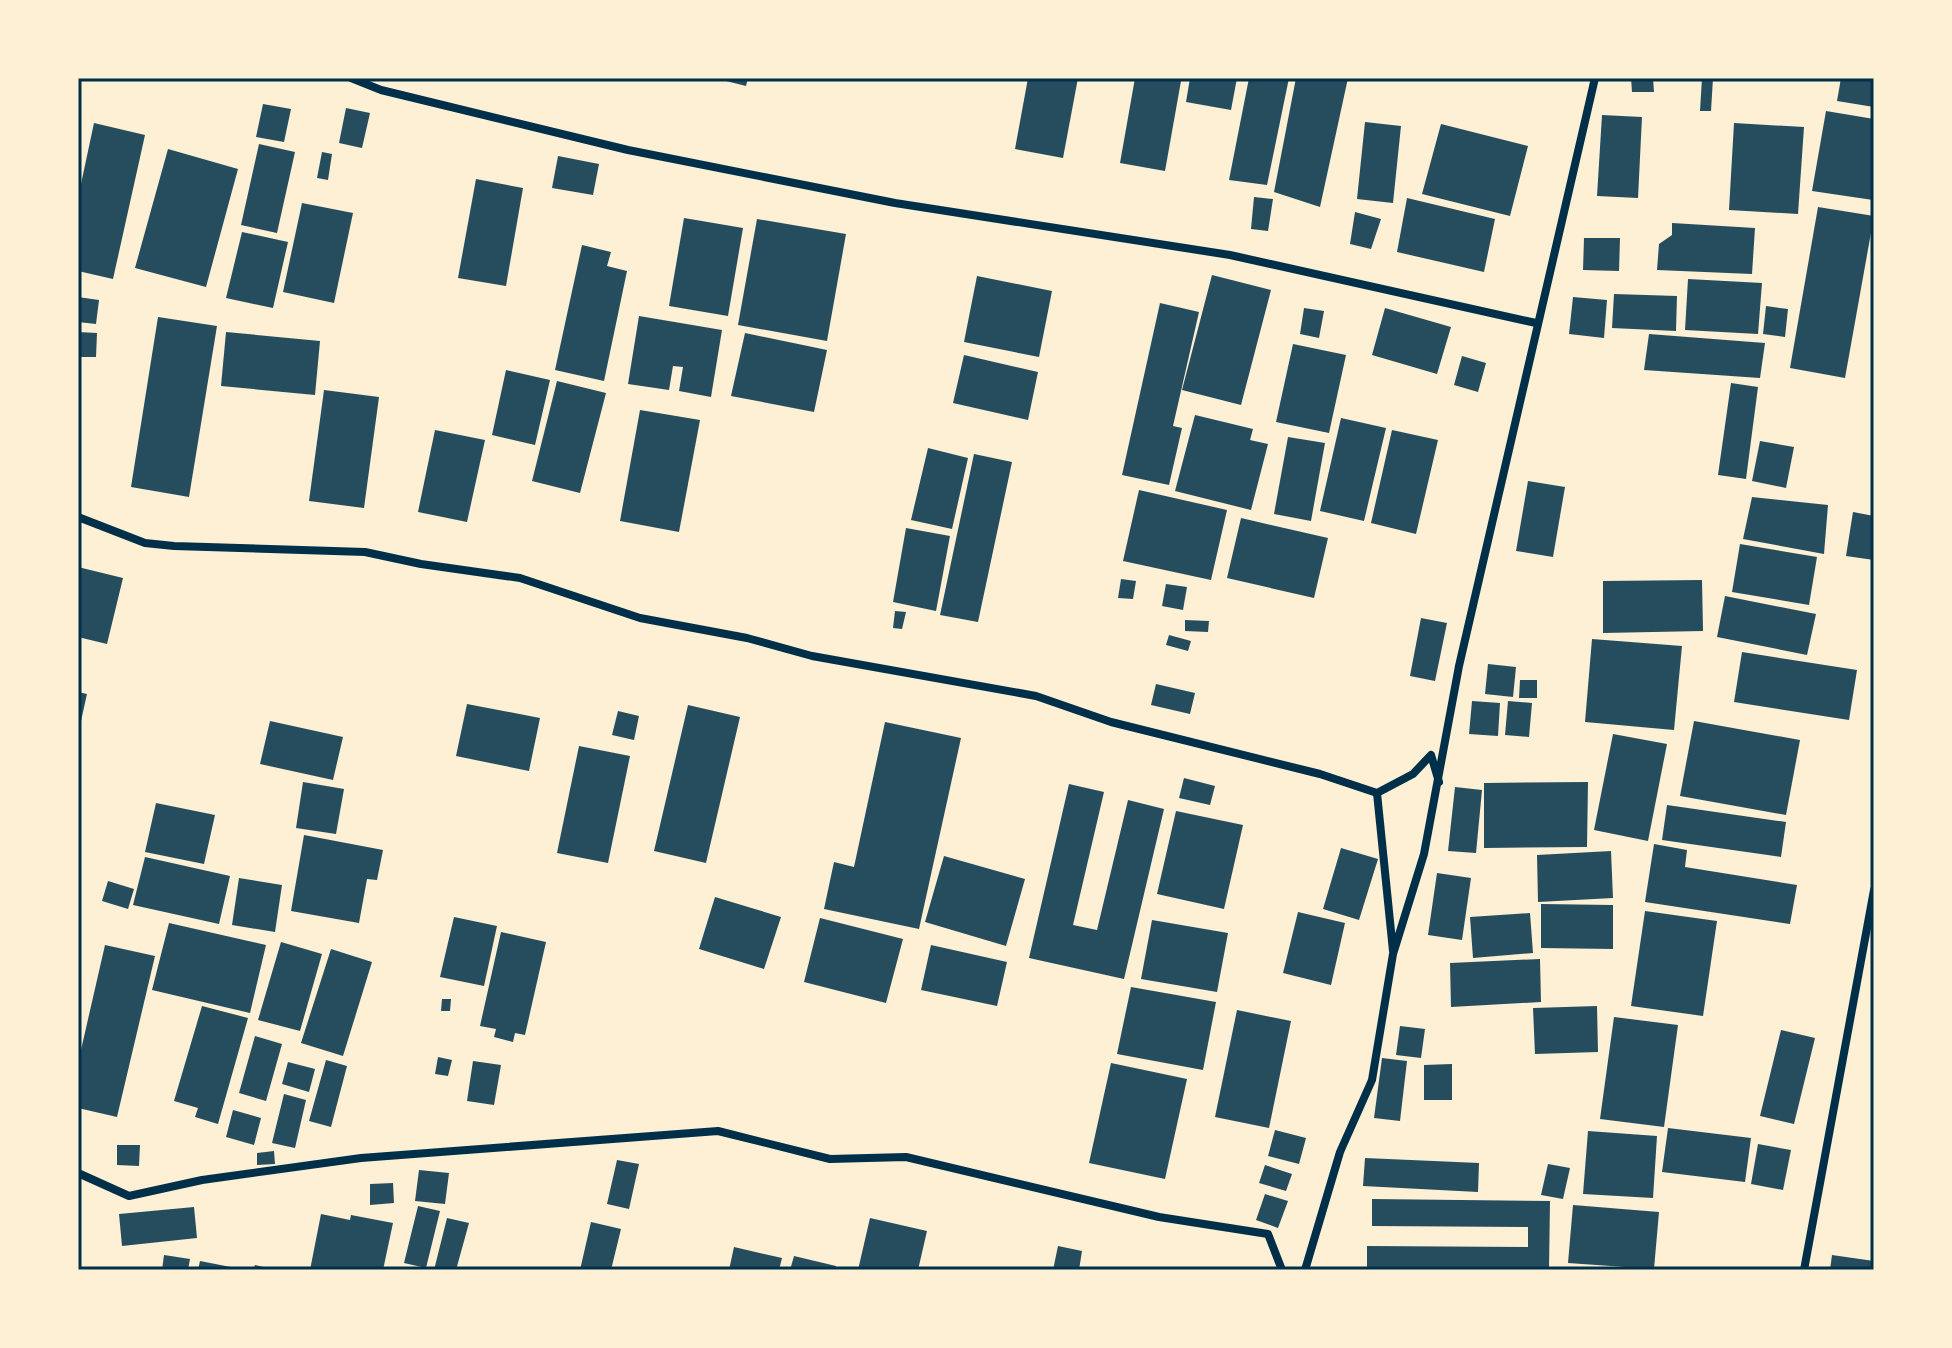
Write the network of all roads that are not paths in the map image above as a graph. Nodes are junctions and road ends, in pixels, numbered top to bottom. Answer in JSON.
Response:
{"nodes":[{"id":1,"x":351,"y":78,"type":"edge"},
{"id":2,"x":1595,"y":78,"type":"edge"},
{"id":3,"x":1536,"y":323,"type":"junction"},
{"id":4,"x":78,"y":517,"type":"edge"},
{"id":5,"x":1439,"y":782,"type":"junction"},
{"id":6,"x":1377,"y":793,"type":"junction"},
{"id":7,"x":1874,"y":890,"type":"edge"},
{"id":8,"x":1863,"y":940,"type":"junction"},
{"id":9,"x":1874,"y":943,"type":"edge"},
{"id":10,"x":1393,"y":954,"type":"junction"},
{"id":11,"x":78,"y":1173,"type":"edge"},
{"id":12,"x":1282,"y":1270,"type":"edge"},
{"id":13,"x":1305,"y":1270,"type":"edge"},
{"id":14,"x":1804,"y":1270,"type":"edge"}],
"edges":[{"from":1,"to":3,"type":"street"},
{"from":2,"to":3,"type":"street"},
{"from":3,"to":5,"type":"street"},
{"from":4,"to":6,"type":"street"},
{"from":5,"to":6,"type":"street"},
{"from":5,"to":10,"type":"street"},
{"from":6,"to":10,"type":"street"},
{"from":7,"to":8,"type":"street"},
{"from":8,"to":9,"type":"street"},
{"from":8,"to":14,"type":"street"},
{"from":10,"to":13,"type":"street"},
{"from":11,"to":12,"type":"street"}]}
